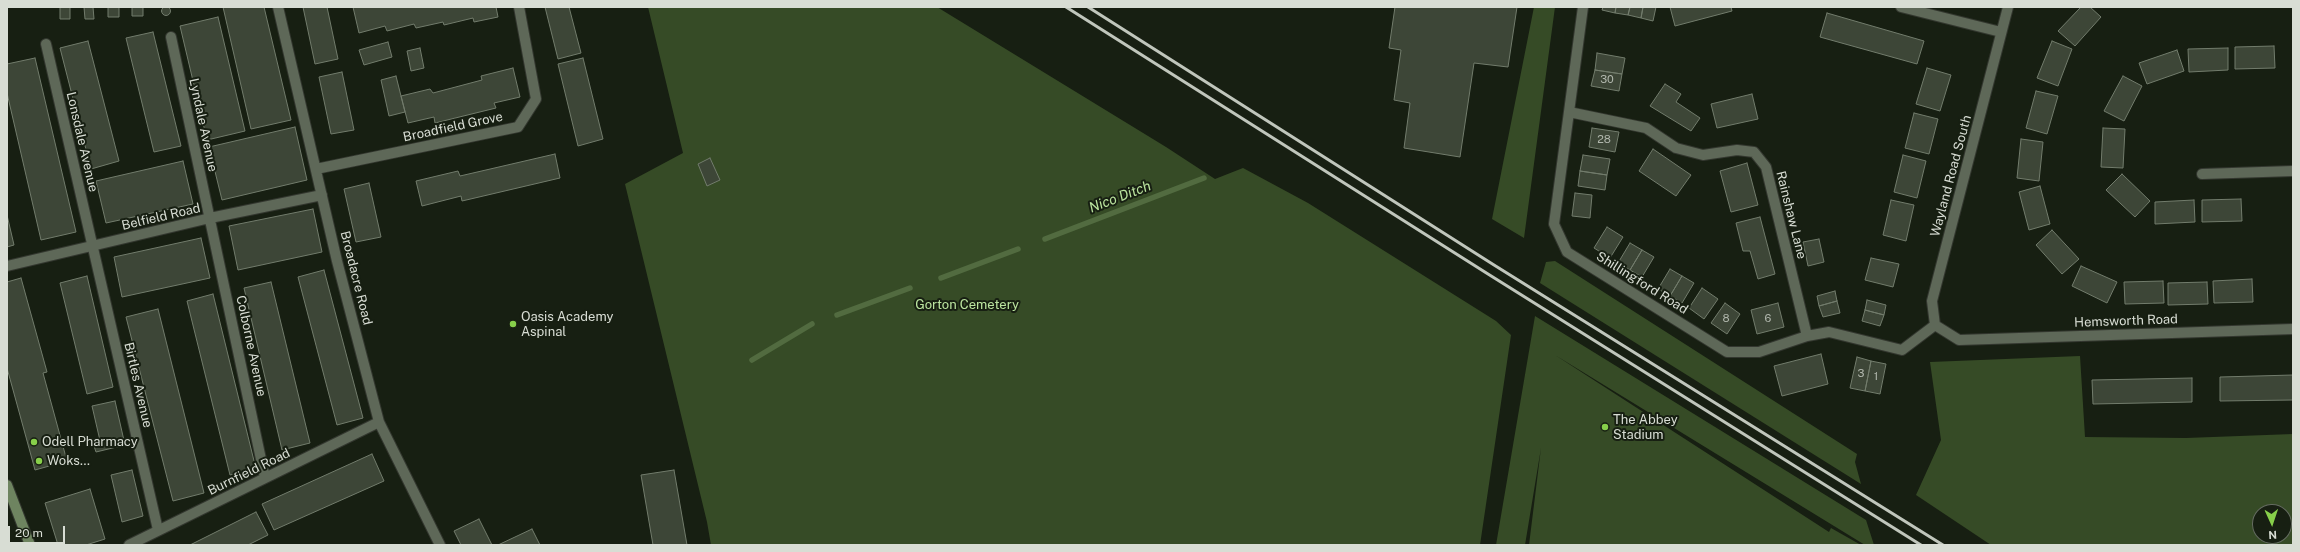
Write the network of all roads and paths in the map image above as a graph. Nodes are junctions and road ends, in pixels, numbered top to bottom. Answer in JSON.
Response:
{"nodes":[{"id":1,"x":278,"y":7,"type":"edge"},
{"id":2,"x":519,"y":7,"type":"edge"},
{"id":3,"x":1583,"y":7,"type":"edge"},
{"id":4,"x":1901,"y":7,"type":"edge"},
{"id":5,"x":2008,"y":7,"type":"edge"},
{"id":6,"x":2001,"y":32,"type":"junction"},
{"id":7,"x":171,"y":37,"type":"dead end"},
{"id":8,"x":46,"y":44,"type":"dead end"},
{"id":9,"x":1569,"y":112,"type":"junction"},
{"id":10,"x":316,"y":169,"type":"junction"},
{"id":11,"x":2293,"y":171,"type":"edge"},
{"id":12,"x":2202,"y":174,"type":"dead end"},
{"id":13,"x":322,"y":195,"type":"junction"},
{"id":14,"x":210,"y":218,"type":"junction"},
{"id":15,"x":93,"y":246,"type":"junction"},
{"id":16,"x":7,"y":266,"type":"edge"},
{"id":17,"x":1935,"y":325,"type":"junction"},
{"id":18,"x":2293,"y":329,"type":"edge"},
{"id":19,"x":1807,"y":336,"type":"junction"},
{"id":20,"x":379,"y":422,"type":"junction"},
{"id":21,"x":265,"y":478,"type":"junction"},
{"id":22,"x":7,"y":485,"type":"edge"},
{"id":23,"x":158,"y":530,"type":"junction"},
{"id":24,"x":30,"y":545,"type":"edge"},
{"id":25,"x":130,"y":545,"type":"edge"},
{"id":26,"x":440,"y":545,"type":"edge"}],
"edges":[{"from":1,"to":10,"type":"street","name":"Broadacre Road"},
{"from":2,"to":10,"type":"street","name":"Broadfield Grove"},
{"from":3,"to":9,"type":"street","name":"Shillingford Road"},
{"from":4,"to":6,"type":"street"},
{"from":5,"to":6,"type":"street","name":"Wayland Road South"},
{"from":6,"to":17,"type":"street","name":"Wayland Road South"},
{"from":7,"to":14,"type":"street","name":"Lyndale Avenue"},
{"from":8,"to":15,"type":"street","name":"Lonsdale Avenue"},
{"from":9,"to":19,"type":"street","name":"Rainshaw Lane"},
{"from":9,"to":19,"type":"street","name":"Shillingford Road"},
{"from":10,"to":13,"type":"street","name":"Broadacre Road"},
{"from":11,"to":12,"type":"street"},
{"from":13,"to":14,"type":"street","name":"Belfield Road"},
{"from":13,"to":20,"type":"street","name":"Broadacre Road"},
{"from":14,"to":15,"type":"street","name":"Belfield Road"},
{"from":14,"to":21,"type":"street","name":"Colborne Avenue"},
{"from":15,"to":16,"type":"street","name":"Belfield Road"},
{"from":15,"to":23,"type":"street","name":"Birtles Avenue"},
{"from":17,"to":18,"type":"street","name":"Hemsworth Road"},
{"from":17,"to":19,"type":"street","name":"Shillingford Road"},
{"from":20,"to":21,"type":"street","name":"Burnfield Road"},
{"from":20,"to":26,"type":"street","name":"Broadacre Road"},
{"from":21,"to":23,"type":"street","name":"Burnfield Road"},
{"from":22,"to":24,"type":"main road"},
{"from":23,"to":25,"type":"street","name":"Burnfield Road"}]}
